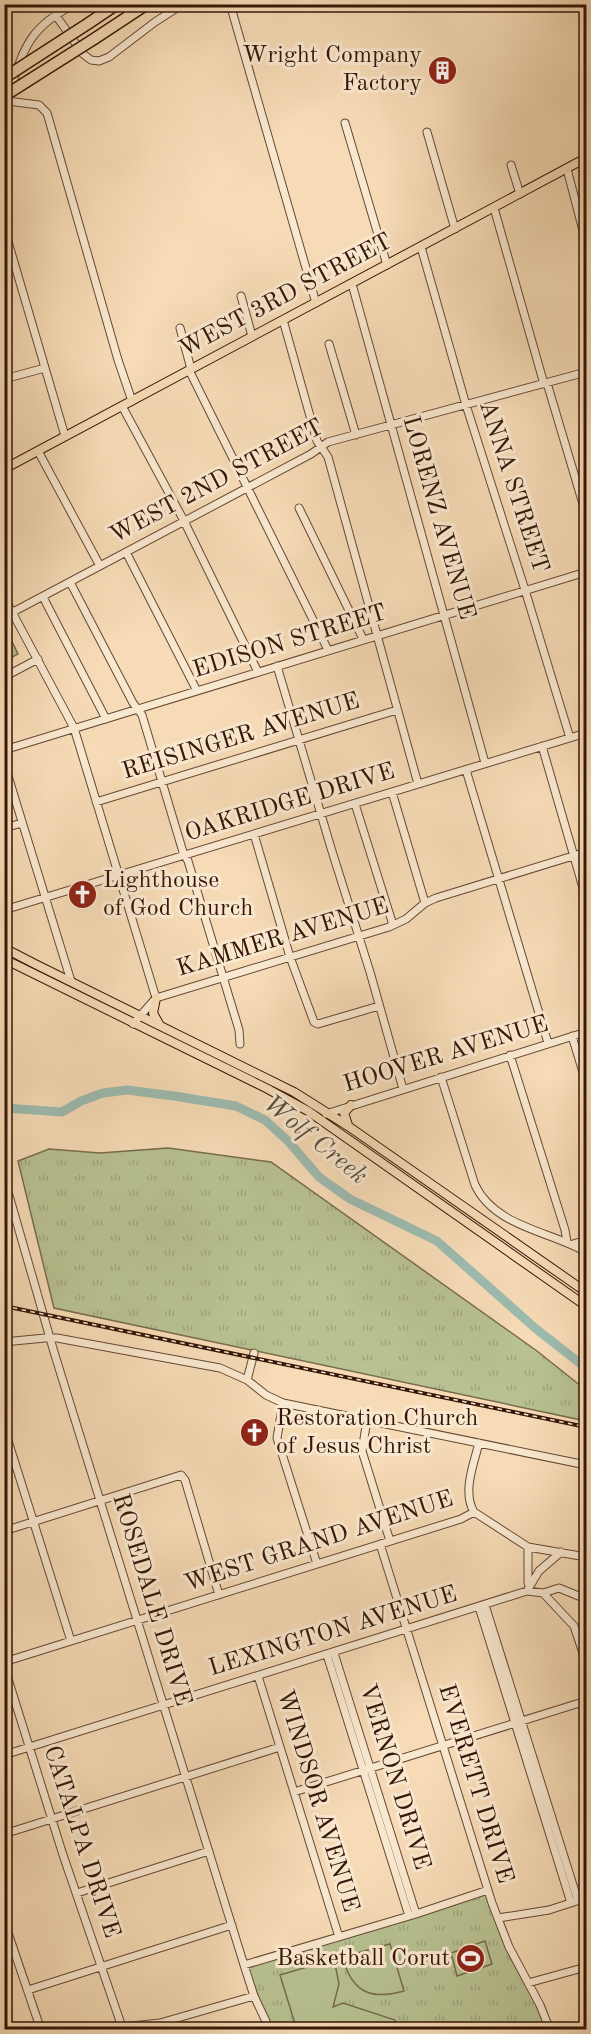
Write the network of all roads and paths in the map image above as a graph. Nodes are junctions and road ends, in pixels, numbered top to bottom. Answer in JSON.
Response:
{"nodes":[{"id":1,"x":53,"y":4,"type":"edge"},
{"id":2,"x":75,"y":4,"type":"edge"},
{"id":3,"x":117,"y":4,"type":"edge"},
{"id":4,"x":147,"y":4,"type":"edge"},
{"id":5,"x":183,"y":4,"type":"edge"},
{"id":6,"x":230,"y":4,"type":"edge"},
{"id":7,"x":57,"y":15,"type":"junction"},
{"id":8,"x":4,"y":78,"type":"edge"},
{"id":9,"x":5,"y":102,"type":"edge"},
{"id":10,"x":345,"y":123,"type":"dead end"},
{"id":11,"x":427,"y":132,"type":"dead end"},
{"id":12,"x":586,"y":158,"type":"edge"},
{"id":13,"x":511,"y":165,"type":"dead end"},
{"id":14,"x":567,"y":169,"type":"junction"},
{"id":15,"x":520,"y":194,"type":"junction"},
{"id":16,"x":494,"y":208,"type":"junction"},
{"id":17,"x":4,"y":228,"type":"edge"},
{"id":18,"x":455,"y":229,"type":"junction"},
{"id":19,"x":586,"y":242,"type":"edge"},
{"id":20,"x":421,"y":247,"type":"junction"},
{"id":21,"x":387,"y":265,"type":"junction"},
{"id":22,"x":352,"y":284,"type":"junction"},
{"id":23,"x":241,"y":296,"type":"dead end"},
{"id":24,"x":316,"y":303,"type":"junction"},
{"id":25,"x":283,"y":320,"type":"junction"},
{"id":26,"x":180,"y":328,"type":"dead end"},
{"id":27,"x":252,"y":336,"type":"junction"},
{"id":28,"x":330,"y":344,"type":"dead end"},
{"id":29,"x":45,"y":368,"type":"junction"},
{"id":30,"x":190,"y":370,"type":"junction"},
{"id":31,"x":586,"y":372,"type":"edge"},
{"id":32,"x":4,"y":379,"type":"edge"},
{"id":33,"x":545,"y":384,"type":"junction"},
{"id":34,"x":132,"y":401,"type":"junction"},
{"id":35,"x":466,"y":405,"type":"junction"},
{"id":36,"x":122,"y":406,"type":"junction"},
{"id":37,"x":392,"y":425,"type":"junction"},
{"id":38,"x":356,"y":435,"type":"junction"},
{"id":39,"x":65,"y":436,"type":"junction"},
{"id":40,"x":321,"y":447,"type":"junction"},
{"id":41,"x":38,"y":451,"type":"junction"},
{"id":42,"x":4,"y":469,"type":"edge"},
{"id":43,"x":248,"y":487,"type":"junction"},
{"id":44,"x":299,"y":508,"type":"dead end"},
{"id":45,"x":586,"y":514,"type":"edge"},
{"id":46,"x":184,"y":521,"type":"junction"},
{"id":47,"x":126,"y":552,"type":"junction"},
{"id":48,"x":100,"y":566,"type":"junction"},
{"id":49,"x":586,"y":572,"type":"edge"},
{"id":50,"x":70,"y":582,"type":"junction"},
{"id":51,"x":525,"y":590,"type":"junction"},
{"id":52,"x":4,"y":597,"type":"edge"},
{"id":53,"x":43,"y":597,"type":"junction"},
{"id":54,"x":13,"y":612,"type":"junction"},
{"id":55,"x":445,"y":615,"type":"junction"},
{"id":56,"x":377,"y":635,"type":"junction"},
{"id":57,"x":363,"y":639,"type":"junction"},
{"id":58,"x":328,"y":650,"type":"junction"},
{"id":59,"x":38,"y":659,"type":"junction"},
{"id":60,"x":278,"y":666,"type":"junction"},
{"id":61,"x":258,"y":672,"type":"junction"},
{"id":62,"x":4,"y":677,"type":"edge"},
{"id":63,"x":197,"y":691,"type":"junction"},
{"id":64,"x":137,"y":709,"type":"junction"},
{"id":65,"x":397,"y":710,"type":"junction"},
{"id":66,"x":106,"y":719,"type":"junction"},
{"id":67,"x":74,"y":728,"type":"junction"},
{"id":68,"x":586,"y":733,"type":"edge"},
{"id":69,"x":570,"y":738,"type":"junction"},
{"id":70,"x":299,"y":740,"type":"junction"},
{"id":71,"x":542,"y":746,"type":"junction"},
{"id":72,"x":4,"y":750,"type":"edge"},
{"id":73,"x":4,"y":763,"type":"edge"},
{"id":74,"x":485,"y":764,"type":"junction"},
{"id":75,"x":466,"y":770,"type":"junction"},
{"id":76,"x":162,"y":782,"type":"junction"},
{"id":77,"x":418,"y":784,"type":"junction"},
{"id":78,"x":392,"y":792,"type":"junction"},
{"id":79,"x":96,"y":802,"type":"junction"},
{"id":80,"x":355,"y":804,"type":"junction"},
{"id":81,"x":320,"y":814,"type":"junction"},
{"id":82,"x":22,"y":823,"type":"junction"},
{"id":83,"x":4,"y":828,"type":"edge"},
{"id":84,"x":254,"y":834,"type":"junction"},
{"id":85,"x":586,"y":852,"type":"edge"},
{"id":86,"x":185,"y":855,"type":"junction"},
{"id":87,"x":574,"y":856,"type":"junction"},
{"id":88,"x":119,"y":876,"type":"junction"},
{"id":89,"x":499,"y":879,"type":"junction"},
{"id":90,"x":45,"y":898,"type":"junction"},
{"id":91,"x":586,"y":898,"type":"edge"},
{"id":92,"x":425,"y":903,"type":"junction"},
{"id":93,"x":4,"y":910,"type":"edge"},
{"id":94,"x":393,"y":925,"type":"junction"},
{"id":95,"x":357,"y":936,"type":"junction"},
{"id":96,"x":4,"y":948,"type":"edge"},
{"id":97,"x":290,"y":957,"type":"junction"},
{"id":98,"x":4,"y":959,"type":"edge"},
{"id":99,"x":223,"y":978,"type":"junction"},
{"id":100,"x":71,"y":981,"type":"junction"},
{"id":101,"x":156,"y":998,"type":"junction"},
{"id":102,"x":379,"y":1006,"type":"junction"},
{"id":103,"x":140,"y":1015,"type":"junction"},
{"id":104,"x":133,"y":1024,"type":"junction"},
{"id":105,"x":159,"y":1024,"type":"junction"},
{"id":106,"x":586,"y":1032,"type":"edge"},
{"id":107,"x":572,"y":1036,"type":"junction"},
{"id":108,"x":548,"y":1043,"type":"junction"},
{"id":109,"x":240,"y":1044,"type":"dead end"},
{"id":110,"x":510,"y":1055,"type":"junction"},
{"id":111,"x":441,"y":1077,"type":"junction"},
{"id":112,"x":586,"y":1082,"type":"edge"},
{"id":113,"x":403,"y":1089,"type":"junction"},
{"id":114,"x":351,"y":1105,"type":"junction"},
{"id":115,"x":327,"y":1112,"type":"junction"},
{"id":116,"x":321,"y":1120,"type":"junction"},
{"id":117,"x":348,"y":1126,"type":"junction"},
{"id":118,"x":4,"y":1178,"type":"edge"},
{"id":119,"x":586,"y":1240,"type":"edge"},
{"id":120,"x":570,"y":1243,"type":"junction"},
{"id":121,"x":586,"y":1252,"type":"edge"},
{"id":122,"x":586,"y":1292,"type":"edge"},
{"id":123,"x":586,"y":1306,"type":"edge"},
{"id":124,"x":49,"y":1338,"type":"junction"},
{"id":125,"x":4,"y":1342,"type":"edge"},
{"id":126,"x":254,"y":1353,"type":"dead end"},
{"id":127,"x":247,"y":1380,"type":"junction"},
{"id":128,"x":283,"y":1403,"type":"junction"},
{"id":129,"x":367,"y":1420,"type":"junction"},
{"id":130,"x":4,"y":1428,"type":"edge"},
{"id":131,"x":479,"y":1443,"type":"junction"},
{"id":132,"x":586,"y":1465,"type":"edge"},
{"id":133,"x":99,"y":1501,"type":"junction"},
{"id":134,"x":474,"y":1512,"type":"junction"},
{"id":135,"x":33,"y":1522,"type":"junction"},
{"id":136,"x":4,"y":1531,"type":"edge"},
{"id":137,"x":390,"y":1541,"type":"junction"},
{"id":138,"x":380,"y":1544,"type":"junction"},
{"id":139,"x":528,"y":1547,"type":"junction"},
{"id":140,"x":561,"y":1552,"type":"junction"},
{"id":141,"x":586,"y":1557,"type":"edge"},
{"id":142,"x":317,"y":1564,"type":"junction"},
{"id":143,"x":527,"y":1591,"type":"junction"},
{"id":144,"x":543,"y":1593,"type":"junction"},
{"id":145,"x":219,"y":1595,"type":"junction"},
{"id":146,"x":586,"y":1599,"type":"edge"},
{"id":147,"x":482,"y":1606,"type":"junction"},
{"id":148,"x":137,"y":1620,"type":"junction"},
{"id":149,"x":406,"y":1629,"type":"junction"},
{"id":150,"x":71,"y":1641,"type":"junction"},
{"id":151,"x":331,"y":1654,"type":"junction"},
{"id":152,"x":586,"y":1662,"type":"edge"},
{"id":153,"x":4,"y":1664,"type":"edge"},
{"id":154,"x":258,"y":1676,"type":"junction"},
{"id":155,"x":586,"y":1701,"type":"edge"},
{"id":156,"x":164,"y":1705,"type":"junction"},
{"id":157,"x":518,"y":1722,"type":"junction"},
{"id":158,"x":443,"y":1746,"type":"junction"},
{"id":159,"x":30,"y":1747,"type":"junction"},
{"id":160,"x":280,"y":1747,"type":"junction"},
{"id":161,"x":4,"y":1755,"type":"edge"},
{"id":162,"x":367,"y":1770,"type":"junction"},
{"id":163,"x":186,"y":1777,"type":"junction"},
{"id":164,"x":294,"y":1792,"type":"junction"},
{"id":165,"x":52,"y":1819,"type":"junction"},
{"id":166,"x":4,"y":1834,"type":"edge"},
{"id":167,"x":209,"y":1851,"type":"junction"},
{"id":168,"x":488,"y":1890,"type":"junction"},
{"id":169,"x":76,"y":1893,"type":"junction"},
{"id":170,"x":586,"y":1898,"type":"edge"},
{"id":171,"x":575,"y":1902,"type":"junction"},
{"id":172,"x":413,"y":1915,"type":"junction"},
{"id":173,"x":498,"y":1918,"type":"junction"},
{"id":174,"x":4,"y":1921,"type":"edge"},
{"id":175,"x":232,"y":1925,"type":"junction"},
{"id":176,"x":339,"y":1937,"type":"junction"},
{"id":177,"x":244,"y":1965,"type":"junction"},
{"id":178,"x":101,"y":1966,"type":"junction"},
{"id":179,"x":586,"y":1967,"type":"edge"},
{"id":180,"x":528,"y":1983,"type":"junction"},
{"id":181,"x":28,"y":1990,"type":"junction"},
{"id":182,"x":254,"y":1996,"type":"junction"},
{"id":183,"x":122,"y":2028,"type":"edge"},
{"id":184,"x":41,"y":2030,"type":"edge"},
{"id":185,"x":270,"y":2030,"type":"edge"},
{"id":186,"x":550,"y":2030,"type":"edge"}],
"edges":[{"from":1,"to":7,"type":"street"},
{"from":2,"to":7,"type":"street"},
{"from":3,"to":8,"type":"highway","bridge":true},
{"from":4,"to":9,"type":"highway","bridge":true},
{"from":5,"to":7,"type":"street"},
{"from":6,"to":24,"type":"street"},
{"from":7,"to":9,"type":"street"},
{"from":9,"to":34,"type":"street"},
{"from":10,"to":21,"type":"street"},
{"from":11,"to":18,"type":"street"},
{"from":12,"to":14,"type":"main road","name":"WEST 3RD STREET"},
{"from":13,"to":15,"type":"street"},
{"from":14,"to":15,"type":"main road","name":"WEST 3RD STREET"},
{"from":14,"to":19,"type":"street"},
{"from":15,"to":16,"type":"main road","name":"WEST 3RD STREET"},
{"from":16,"to":18,"type":"main road","name":"WEST 3RD STREET"},
{"from":16,"to":33,"type":"street"},
{"from":17,"to":29,"type":"street"},
{"from":18,"to":20,"type":"main road","name":"WEST 3RD STREET"},
{"from":20,"to":21,"type":"main road","name":"WEST 3RD STREET"},
{"from":20,"to":35,"type":"street","name":"ANNA STREET"},
{"from":21,"to":22,"type":"main road","name":"WEST 3RD STREET"},
{"from":22,"to":24,"type":"main road","name":"WEST 3RD STREET"},
{"from":22,"to":37,"type":"street","name":"LORENZ AVENUE"},
{"from":23,"to":27,"type":"street"},
{"from":24,"to":25,"type":"main road","name":"WEST 3RD STREET"},
{"from":25,"to":27,"type":"main road","name":"WEST 3RD STREET"},
{"from":25,"to":40,"type":"street"},
{"from":26,"to":30,"type":"street"},
{"from":27,"to":30,"type":"main road","name":"WEST 3RD STREET"},
{"from":28,"to":38,"type":"street"},
{"from":29,"to":32,"type":"street"},
{"from":29,"to":39,"type":"street"},
{"from":30,"to":34,"type":"main road","name":"WEST 3RD STREET"},
{"from":30,"to":43,"type":"street"},
{"from":31,"to":33,"type":"street","name":"WEST 2ND STREET"},
{"from":33,"to":35,"type":"street","name":"WEST 2ND STREET"},
{"from":33,"to":45,"type":"street"},
{"from":34,"to":36,"type":"main road","name":"WEST 3RD STREET"},
{"from":35,"to":37,"type":"street","name":"WEST 2ND STREET"},
{"from":35,"to":51,"type":"street","name":"ANNA STREET"},
{"from":36,"to":39,"type":"main road","name":"WEST 3RD STREET"},
{"from":36,"to":46,"type":"street"},
{"from":37,"to":38,"type":"street","name":"WEST 2ND STREET"},
{"from":37,"to":55,"type":"street","name":"LORENZ AVENUE"},
{"from":38,"to":40,"type":"street","name":"WEST 2ND STREET"},
{"from":39,"to":41,"type":"main road","name":"WEST 3RD STREET"},
{"from":40,"to":43,"type":"street","name":"WEST 2ND STREET"},
{"from":40,"to":56,"type":"street"},
{"from":41,"to":42,"type":"main road","name":"WEST 3RD STREET"},
{"from":41,"to":48,"type":"street"},
{"from":43,"to":46,"type":"street","name":"WEST 2ND STREET"},
{"from":43,"to":58,"type":"street"},
{"from":44,"to":57,"type":"street"},
{"from":46,"to":47,"type":"street","name":"WEST 2ND STREET"},
{"from":46,"to":61,"type":"street"},
{"from":47,"to":48,"type":"street","name":"WEST 2ND STREET"},
{"from":47,"to":63,"type":"street"},
{"from":48,"to":50,"type":"street","name":"WEST 2ND STREET"},
{"from":49,"to":51,"type":"street","name":"EDISON STREET"},
{"from":50,"to":53,"type":"street","name":"WEST 2ND STREET"},
{"from":50,"to":64,"type":"street"},
{"from":51,"to":55,"type":"street","name":"EDISON STREET"},
{"from":51,"to":69,"type":"street","name":"ANNA STREET"},
{"from":52,"to":54,"type":"street"},
{"from":53,"to":54,"type":"street","name":"WEST 2ND STREET"},
{"from":53,"to":66,"type":"street"},
{"from":54,"to":59,"type":"street"},
{"from":55,"to":56,"type":"street","name":"EDISON STREET"},
{"from":55,"to":74,"type":"street","name":"LORENZ AVENUE"},
{"from":56,"to":57,"type":"street","name":"EDISON STREET"},
{"from":56,"to":65,"type":"street"},
{"from":57,"to":58,"type":"street","name":"EDISON STREET"},
{"from":58,"to":60,"type":"street","name":"EDISON STREET"},
{"from":59,"to":62,"type":"street"},
{"from":59,"to":67,"type":"street"},
{"from":60,"to":61,"type":"street","name":"EDISON STREET"},
{"from":60,"to":70,"type":"street"},
{"from":61,"to":63,"type":"street","name":"EDISON STREET"},
{"from":63,"to":64,"type":"street","name":"EDISON STREET"},
{"from":64,"to":66,"type":"street","name":"EDISON STREET"},
{"from":64,"to":76,"type":"street"},
{"from":65,"to":70,"type":"street","name":"REISINGER AVENUE"},
{"from":65,"to":77,"type":"street"},
{"from":66,"to":67,"type":"street","name":"EDISON STREET"},
{"from":67,"to":72,"type":"street","name":"EDISON STREET"},
{"from":67,"to":79,"type":"street"},
{"from":68,"to":69,"type":"street","name":"OAKRIDGE DRIVE"},
{"from":69,"to":71,"type":"street","name":"OAKRIDGE DRIVE"},
{"from":70,"to":76,"type":"street","name":"REISINGER AVENUE"},
{"from":70,"to":81,"type":"street"},
{"from":71,"to":74,"type":"street","name":"OAKRIDGE DRIVE"},
{"from":71,"to":87,"type":"street"},
{"from":73,"to":82,"type":"street"},
{"from":74,"to":75,"type":"street","name":"OAKRIDGE DRIVE"},
{"from":75,"to":77,"type":"street","name":"OAKRIDGE DRIVE"},
{"from":75,"to":89,"type":"street"},
{"from":76,"to":79,"type":"street","name":"REISINGER AVENUE"},
{"from":76,"to":86,"type":"street"},
{"from":77,"to":78,"type":"street","name":"OAKRIDGE DRIVE"},
{"from":78,"to":80,"type":"street","name":"OAKRIDGE DRIVE"},
{"from":78,"to":92,"type":"street"},
{"from":79,"to":88,"type":"street"},
{"from":80,"to":81,"type":"street","name":"OAKRIDGE DRIVE"},
{"from":80,"to":94,"type":"street"},
{"from":81,"to":84,"type":"street","name":"OAKRIDGE DRIVE"},
{"from":81,"to":95,"type":"street"},
{"from":82,"to":83,"type":"street"},
{"from":82,"to":90,"type":"street"},
{"from":84,"to":86,"type":"street","name":"OAKRIDGE DRIVE"},
{"from":84,"to":97,"type":"street"},
{"from":85,"to":87,"type":"street","name":"KAMMER AVENUE"},
{"from":86,"to":88,"type":"street","name":"OAKRIDGE DRIVE"},
{"from":86,"to":99,"type":"street"},
{"from":87,"to":89,"type":"street","name":"KAMMER AVENUE"},
{"from":87,"to":91,"type":"street"},
{"from":88,"to":90,"type":"street","name":"OAKRIDGE DRIVE"},
{"from":88,"to":101,"type":"street"},
{"from":89,"to":92,"type":"street","name":"KAMMER AVENUE"},
{"from":89,"to":108,"type":"street"},
{"from":90,"to":93,"type":"street","name":"OAKRIDGE DRIVE"},
{"from":90,"to":100,"type":"street"},
{"from":92,"to":94,"type":"street","name":"KAMMER AVENUE"},
{"from":94,"to":95,"type":"street","name":"KAMMER AVENUE"},
{"from":95,"to":97,"type":"street","name":"KAMMER AVENUE"},
{"from":95,"to":102,"type":"street"},
{"from":96,"to":100,"type":"main road"},
{"from":97,"to":99,"type":"street","name":"KAMMER AVENUE"},
{"from":97,"to":102,"type":"street"},
{"from":98,"to":104,"type":"main road"},
{"from":99,"to":101,"type":"street","name":"KAMMER AVENUE"},
{"from":99,"to":109,"type":"street"},
{"from":100,"to":103,"type":"main road"},
{"from":101,"to":103,"type":"street","name":"KAMMER AVENUE"},
{"from":101,"to":105,"type":"main road"},
{"from":102,"to":113,"type":"street"},
{"from":103,"to":104,"type":"street","name":"KAMMER AVENUE"},
{"from":103,"to":105,"type":"main road"},
{"from":104,"to":116,"type":"main road"},
{"from":105,"to":115,"type":"main road"},
{"from":106,"to":107,"type":"street","name":"HOOVER AVENUE"},
{"from":107,"to":108,"type":"street","name":"HOOVER AVENUE"},
{"from":107,"to":112,"type":"street"},
{"from":108,"to":110,"type":"street","name":"HOOVER AVENUE"},
{"from":110,"to":111,"type":"street","name":"HOOVER AVENUE"},
{"from":110,"to":120,"type":"street"},
{"from":111,"to":113,"type":"street","name":"HOOVER AVENUE"},
{"from":111,"to":120,"type":"street"},
{"from":113,"to":114,"type":"street","name":"HOOVER AVENUE"},
{"from":114,"to":115,"type":"street","name":"HOOVER AVENUE"},
{"from":114,"to":117,"type":"main road"},
{"from":115,"to":116,"type":"street","name":"HOOVER AVENUE"},
{"from":115,"to":117,"type":"main road"},
{"from":116,"to":123,"type":"main road"},
{"from":117,"to":122,"type":"main road"},
{"from":118,"to":124,"type":"street","name":"ROSEDALE DRIVE"},
{"from":119,"to":120,"type":"street"},
{"from":120,"to":121,"type":"street"},
{"from":124,"to":125,"type":"street"},
{"from":124,"to":127,"type":"street"},
{"from":124,"to":133,"type":"street","name":"ROSEDALE DRIVE"},
{"from":126,"to":127,"type":"street"},
{"from":127,"to":128,"type":"street"},
{"from":128,"to":129,"type":"street"},
{"from":128,"to":142,"type":"street"},
{"from":129,"to":131,"type":"street"},
{"from":129,"to":137,"type":"street"},
{"from":130,"to":135,"type":"street"},
{"from":131,"to":132,"type":"street"},
{"from":131,"to":134,"type":"street"},
{"from":133,"to":135,"type":"street"},
{"from":133,"to":145,"type":"street"},
{"from":133,"to":148,"type":"street","name":"ROSEDALE DRIVE"},
{"from":134,"to":137,"type":"street","name":"WEST GRAND AVENUE"},
{"from":134,"to":139,"type":"street"},
{"from":135,"to":136,"type":"street"},
{"from":135,"to":150,"type":"street"},
{"from":137,"to":138,"type":"street","name":"WEST GRAND AVENUE"},
{"from":138,"to":142,"type":"street","name":"WEST GRAND AVENUE"},
{"from":138,"to":149,"type":"street","name":"EVERETT DRIVE"},
{"from":139,"to":140,"type":"street"},
{"from":139,"to":143,"type":"street"},
{"from":140,"to":141,"type":"street"},
{"from":140,"to":143,"type":"street"},
{"from":142,"to":145,"type":"street","name":"WEST GRAND AVENUE"},
{"from":143,"to":144,"type":"street"},
{"from":143,"to":147,"type":"street","name":"LEXINGTON AVENUE"},
{"from":144,"to":146,"type":"street"},
{"from":144,"to":152,"type":"street"},
{"from":145,"to":148,"type":"street","name":"WEST GRAND AVENUE"},
{"from":147,"to":149,"type":"street","name":"LEXINGTON AVENUE"},
{"from":147,"to":157,"type":"street"},
{"from":148,"to":150,"type":"street","name":"WEST GRAND AVENUE"},
{"from":148,"to":156,"type":"street","name":"ROSEDALE DRIVE"},
{"from":149,"to":151,"type":"street","name":"LEXINGTON AVENUE"},
{"from":149,"to":158,"type":"street","name":"EVERETT DRIVE"},
{"from":150,"to":153,"type":"street","name":"WEST GRAND AVENUE"},
{"from":151,"to":154,"type":"street","name":"LEXINGTON AVENUE"},
{"from":151,"to":162,"type":"street","name":"VERNON DRIVE"},
{"from":153,"to":159,"type":"street","name":"CATALPA DRIVE"},
{"from":154,"to":156,"type":"street","name":"LEXINGTON AVENUE"},
{"from":154,"to":160,"type":"street","name":"WINDSOR AVENUE"},
{"from":155,"to":157,"type":"street"},
{"from":156,"to":159,"type":"street","name":"LEXINGTON AVENUE"},
{"from":156,"to":163,"type":"street","name":"ROSEDALE DRIVE"},
{"from":157,"to":158,"type":"street"},
{"from":157,"to":171,"type":"street"},
{"from":158,"to":162,"type":"street"},
{"from":158,"to":168,"type":"street","name":"EVERETT DRIVE"},
{"from":159,"to":161,"type":"street","name":"LEXINGTON AVENUE"},
{"from":159,"to":165,"type":"street","name":"CATALPA DRIVE"},
{"from":160,"to":163,"type":"street"},
{"from":160,"to":164,"type":"street","name":"WINDSOR AVENUE"},
{"from":162,"to":164,"type":"street"},
{"from":162,"to":172,"type":"street","name":"VERNON DRIVE"},
{"from":163,"to":165,"type":"street"},
{"from":163,"to":167,"type":"street","name":"ROSEDALE DRIVE"},
{"from":164,"to":176,"type":"street","name":"WINDSOR AVENUE"},
{"from":165,"to":166,"type":"street"},
{"from":165,"to":169,"type":"street","name":"CATALPA DRIVE"},
{"from":167,"to":169,"type":"street"},
{"from":167,"to":175,"type":"street","name":"ROSEDALE DRIVE"},
{"from":168,"to":172,"type":"street"},
{"from":168,"to":173,"type":"street","name":"EVERETT DRIVE"},
{"from":169,"to":178,"type":"street","name":"CATALPA DRIVE"},
{"from":170,"to":171,"type":"street"},
{"from":171,"to":173,"type":"street"},
{"from":172,"to":176,"type":"street"},
{"from":173,"to":180,"type":"street","name":"EVERETT DRIVE"},
{"from":174,"to":181,"type":"street"},
{"from":175,"to":177,"type":"street","name":"ROSEDALE DRIVE"},
{"from":175,"to":178,"type":"street"},
{"from":176,"to":177,"type":"street"},
{"from":177,"to":182,"type":"street","name":"ROSEDALE DRIVE"},
{"from":178,"to":181,"type":"street"},
{"from":178,"to":183,"type":"street","name":"CATALPA DRIVE"},
{"from":179,"to":180,"type":"street"},
{"from":180,"to":186,"type":"street","name":"EVERETT DRIVE"},
{"from":181,"to":184,"type":"street"},
{"from":182,"to":183,"type":"street"},
{"from":182,"to":185,"type":"street","name":"ROSEDALE DRIVE"}]}
